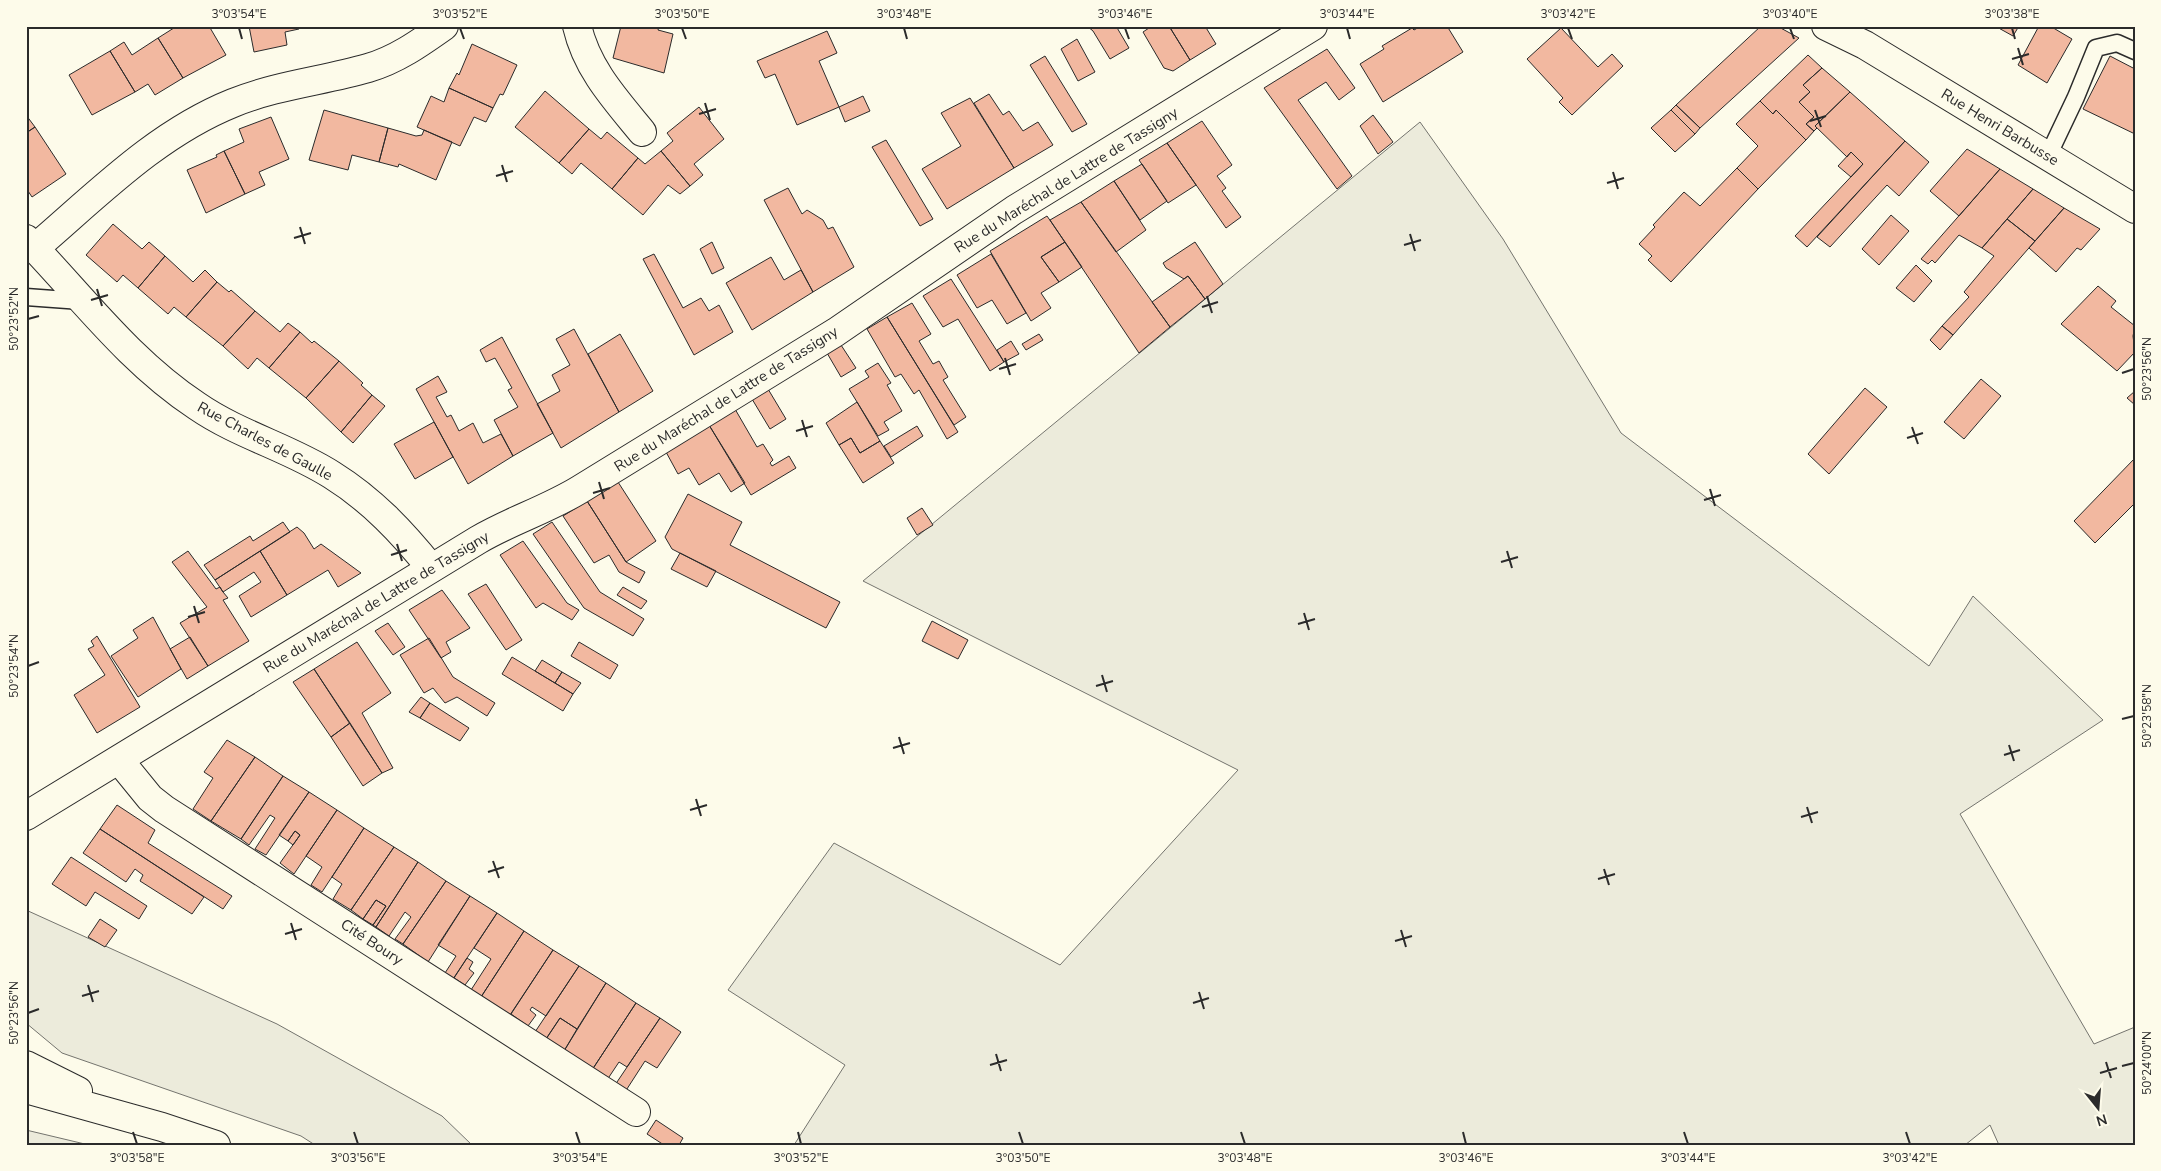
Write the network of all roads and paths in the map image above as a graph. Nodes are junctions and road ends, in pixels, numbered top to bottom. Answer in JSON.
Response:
{"nodes":[{"id":1,"x":444,"y":26,"type":"edge"},
{"id":2,"x":577,"y":26,"type":"edge"},
{"id":3,"x":1313,"y":26,"type":"edge"},
{"id":4,"x":1826,"y":26,"type":"edge"},
{"id":5,"x":1841,"y":26,"type":"edge"},
{"id":6,"x":1865,"y":45,"type":"junction"},
{"id":7,"x":2135,"y":51,"type":"edge"},
{"id":8,"x":642,"y":132,"type":"dead end"},
{"id":9,"x":2048,"y":156,"type":"junction"},
{"id":10,"x":2135,"y":209,"type":"edge"},
{"id":11,"x":31,"y":244,"type":"edge"},
{"id":12,"x":26,"y":297,"type":"edge"},
{"id":13,"x":81,"y":301,"type":"junction"},
{"id":14,"x":431,"y":568,"type":"junction"},
{"id":15,"x":119,"y":760,"type":"junction"},
{"id":16,"x":26,"y":816,"type":"edge"},
{"id":17,"x":26,"y":1066,"type":"edge"},
{"id":18,"x":26,"y":1090,"type":"edge"},
{"id":19,"x":636,"y":1112,"type":"dead end"},
{"id":20,"x":162,"y":1127,"type":"junction"},
{"id":21,"x":216,"y":1145,"type":"edge"}],
"edges":[{"from":1,"to":11,"type":"street","name":"Rue Charles de Gaulle"},
{"from":2,"to":8,"type":"street"},
{"from":3,"to":14,"type":"street","name":"Rue du Maréchal de Lattre de Tassigny"},
{"from":4,"to":6,"type":"street","name":"Rue Henri Barbusse"},
{"from":5,"to":6,"type":"street","name":"Rue Henri Barbusse"},
{"from":6,"to":9,"type":"street","name":"Rue Henri Barbusse"},
{"from":7,"to":9,"type":"lane"},
{"from":9,"to":10,"type":"street","name":"Rue Henri Barbusse"},
{"from":11,"to":13,"type":"street","name":"Rue Charles de Gaulle"},
{"from":12,"to":13,"type":"lane"},
{"from":13,"to":14,"type":"street","name":"Rue Charles de Gaulle"},
{"from":14,"to":15,"type":"street","name":"Rue du Maréchal de Lattre de Tassigny"},
{"from":15,"to":16,"type":"street","name":"Rue du Maréchal de Lattre de Tassigny"},
{"from":15,"to":19,"type":"street","name":"Cité Boury"},
{"from":17,"to":20,"type":"street"},
{"from":18,"to":20,"type":"street"},
{"from":20,"to":21,"type":"street"}]}
